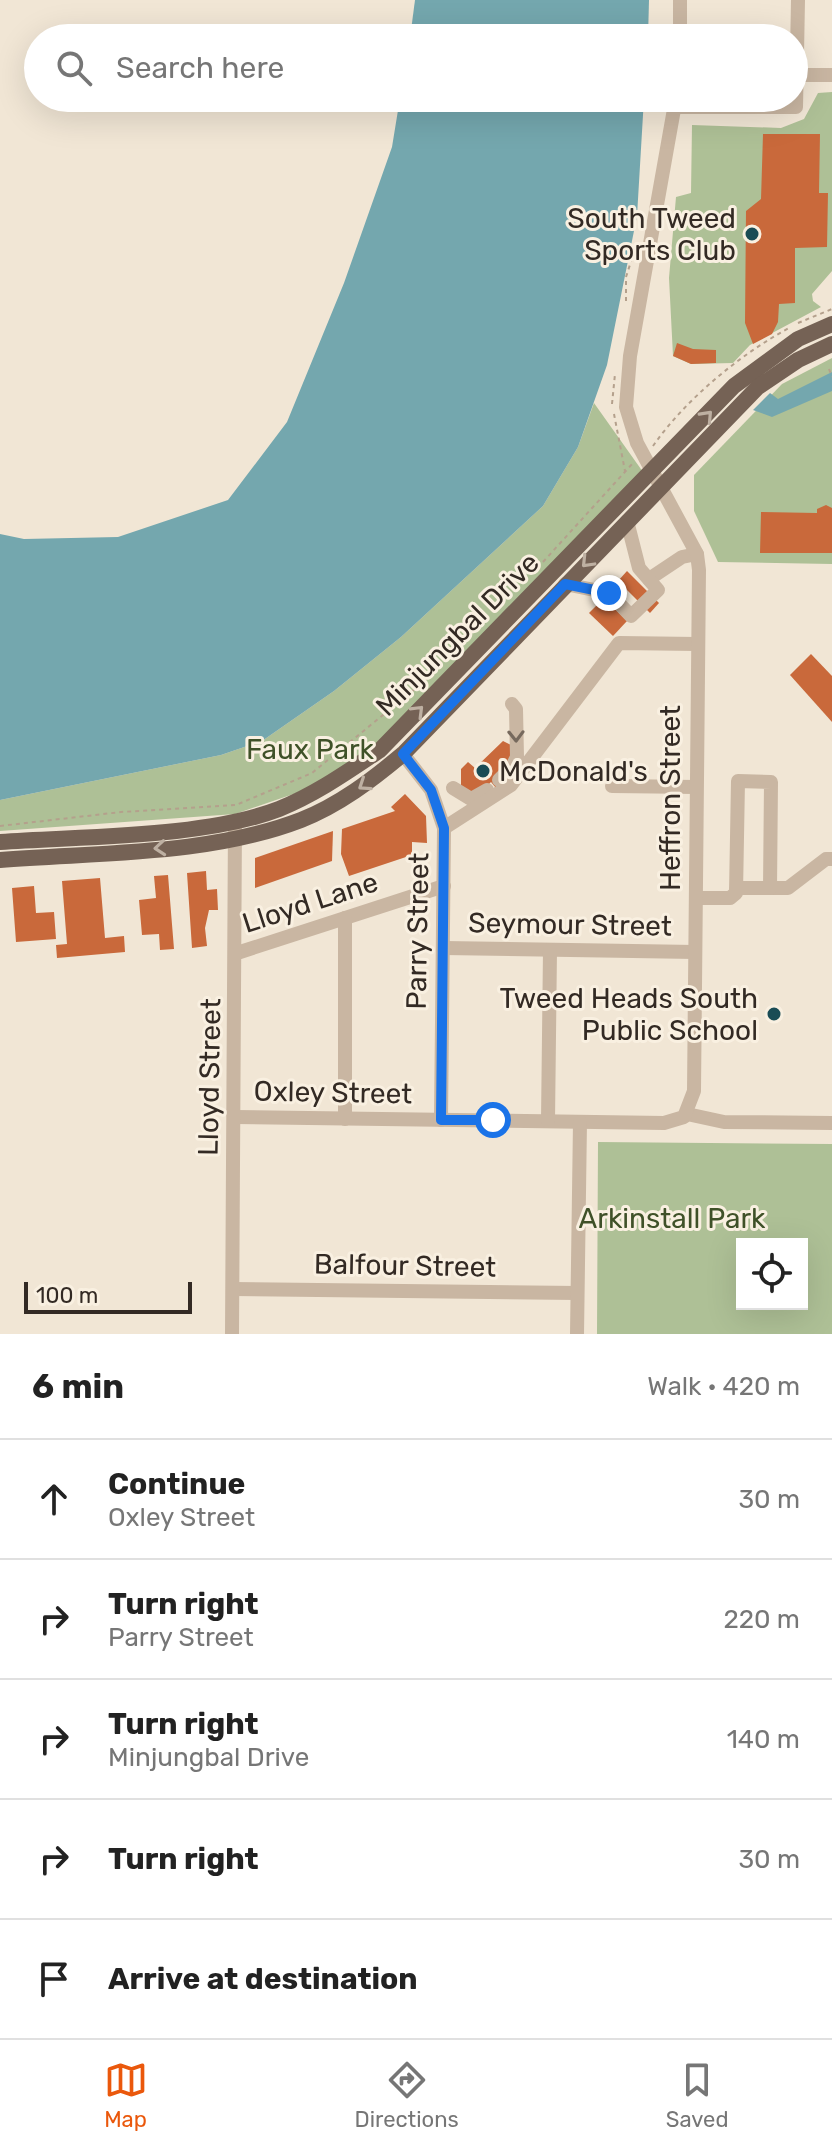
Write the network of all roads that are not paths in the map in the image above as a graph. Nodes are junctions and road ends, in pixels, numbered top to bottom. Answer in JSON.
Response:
{"nodes":[{"id":1,"x":680,"y":0,"type":"edge"},
{"id":2,"x":798,"y":0,"type":"edge"},
{"id":3,"x":680,"y":24,"type":"edge"},
{"id":4,"x":798,"y":24,"type":"edge"},
{"id":5,"x":808,"y":75,"type":"edge"},
{"id":6,"x":832,"y":75,"type":"edge"},
{"id":7,"x":674,"y":112,"type":"edge"},
{"id":8,"x":832,"y":324,"type":"edge"},
{"id":9,"x":832,"y":344,"type":"edge"},
{"id":10,"x":657,"y":480,"type":"junction"},
{"id":11,"x":627,"y":521,"type":"junction"},
{"id":12,"x":697,"y":554,"type":"junction"},
{"id":13,"x":649,"y":579,"type":"junction"},
{"id":14,"x":565,"y":584,"type":"junction"},
{"id":15,"x":697,"y":644,"type":"junction"},
{"id":16,"x":512,"y":704,"type":"dead end"},
{"id":17,"x":403,"y":754,"type":"junction"},
{"id":18,"x":612,"y":786,"type":"dead end"},
{"id":19,"x":696,"y":787,"type":"junction"},
{"id":20,"x":453,"y":788,"type":"dead end"},
{"id":21,"x":235,"y":822,"type":"junction"},
{"id":22,"x":444,"y":828,"type":"junction"},
{"id":23,"x":237,"y":839,"type":"junction"},
{"id":24,"x":0,"y":842,"type":"edge"},
{"id":25,"x":832,"y":859,"type":"edge"},
{"id":26,"x":0,"y":860,"type":"edge"},
{"id":27,"x":444,"y":886,"type":"junction"},
{"id":28,"x":736,"y":888,"type":"junction"},
{"id":29,"x":770,"y":888,"type":"junction"},
{"id":30,"x":696,"y":898,"type":"junction"},
{"id":31,"x":345,"y":918,"type":"junction"},
{"id":32,"x":444,"y":948,"type":"junction"},
{"id":33,"x":550,"y":950,"type":"junction"},
{"id":34,"x":695,"y":952,"type":"junction"},
{"id":35,"x":237,"y":953,"type":"junction"},
{"id":36,"x":687,"y":1114,"type":"junction"},
{"id":37,"x":235,"y":1117,"type":"junction"},
{"id":38,"x":345,"y":1119,"type":"junction"},
{"id":39,"x":441,"y":1120,"type":"junction"},
{"id":40,"x":548,"y":1121,"type":"junction"},
{"id":41,"x":580,"y":1122,"type":"junction"},
{"id":42,"x":832,"y":1123,"type":"edge"},
{"id":43,"x":233,"y":1289,"type":"junction"},
{"id":44,"x":577,"y":1293,"type":"junction"},
{"id":45,"x":232,"y":1334,"type":"edge"},
{"id":46,"x":577,"y":1334,"type":"edge"}],
"edges":[{"from":1,"to":3,"type":"street"},
{"from":2,"to":4,"type":"street"},
{"from":5,"to":6,"type":"street"},
{"from":7,"to":10,"type":"street","name":"Heffron Street"},
{"from":10,"to":8,"type":"main road","name":"Minjungbal Drive","one_way":true},
{"from":9,"to":10,"type":"main road","name":"Minjungbal Drive"},
{"from":10,"to":11,"type":"main road","name":"Minjungbal Drive"},
{"from":10,"to":12,"type":"street","name":"Heffron Street"},
{"from":21,"to":10,"type":"main road","name":"Minjungbal Drive","one_way":true},
{"from":11,"to":13,"type":"street"},
{"from":11,"to":14,"type":"main road","name":"Minjungbal Drive","one_way":true},
{"from":12,"to":13,"type":"street"},
{"from":12,"to":15,"type":"street","name":"Heffron Street"},
{"from":13,"to":14,"type":"street"},
{"from":14,"to":17,"type":"main road","name":"Minjungbal Drive"},
{"from":15,"to":19,"type":"street","name":"Heffron Street"},
{"from":15,"to":22,"type":"street"},
{"from":16,"to":20,"type":"street","one_way":true},
{"from":17,"to":22,"type":"street","name":"Parry Street"},
{"from":17,"to":23,"type":"main road","name":"Minjungbal Drive","one_way":true},
{"from":18,"to":19,"type":"street"},
{"from":19,"to":30,"type":"street","name":"Heffron Street"},
{"from":21,"to":23,"type":"street","name":"Lloyd Street"},
{"from":21,"to":24,"type":"main road","name":"Minjungbal Drive"},
{"from":22,"to":27,"type":"street","name":"Parry Street"},
{"from":23,"to":26,"type":"main road","name":"Minjungbal Drive","one_way":true},
{"from":23,"to":35,"type":"street","name":"Lloyd Street"},
{"from":25,"to":29,"type":"street"},
{"from":27,"to":31,"type":"street","name":"Lloyd Lane"},
{"from":27,"to":32,"type":"street","name":"Parry Street"},
{"from":28,"to":29,"type":"street"},
{"from":28,"to":29,"type":"street"},
{"from":28,"to":30,"type":"street"},
{"from":30,"to":34,"type":"street","name":"Heffron Street"},
{"from":31,"to":35,"type":"street","name":"Lloyd Lane"},
{"from":31,"to":38,"type":"street"},
{"from":32,"to":33,"type":"street","name":"Seymour Street"},
{"from":32,"to":39,"type":"street","name":"Parry Street"},
{"from":33,"to":34,"type":"street","name":"Seymour Street"},
{"from":33,"to":40,"type":"street"},
{"from":34,"to":36,"type":"street","name":"Heffron Street"},
{"from":35,"to":37,"type":"street","name":"Lloyd Street"},
{"from":36,"to":41,"type":"street","name":"Oxley Street"},
{"from":36,"to":42,"type":"street"},
{"from":37,"to":38,"type":"street","name":"Oxley Street"},
{"from":37,"to":43,"type":"street","name":"Lloyd Street"},
{"from":38,"to":39,"type":"street","name":"Oxley Street"},
{"from":39,"to":40,"type":"street","name":"Oxley Street"},
{"from":40,"to":41,"type":"street","name":"Oxley Street"},
{"from":41,"to":44,"type":"street"},
{"from":43,"to":44,"type":"street","name":"Balfour Street"},
{"from":43,"to":45,"type":"street","name":"Lloyd Street"},
{"from":44,"to":46,"type":"street"}]}
